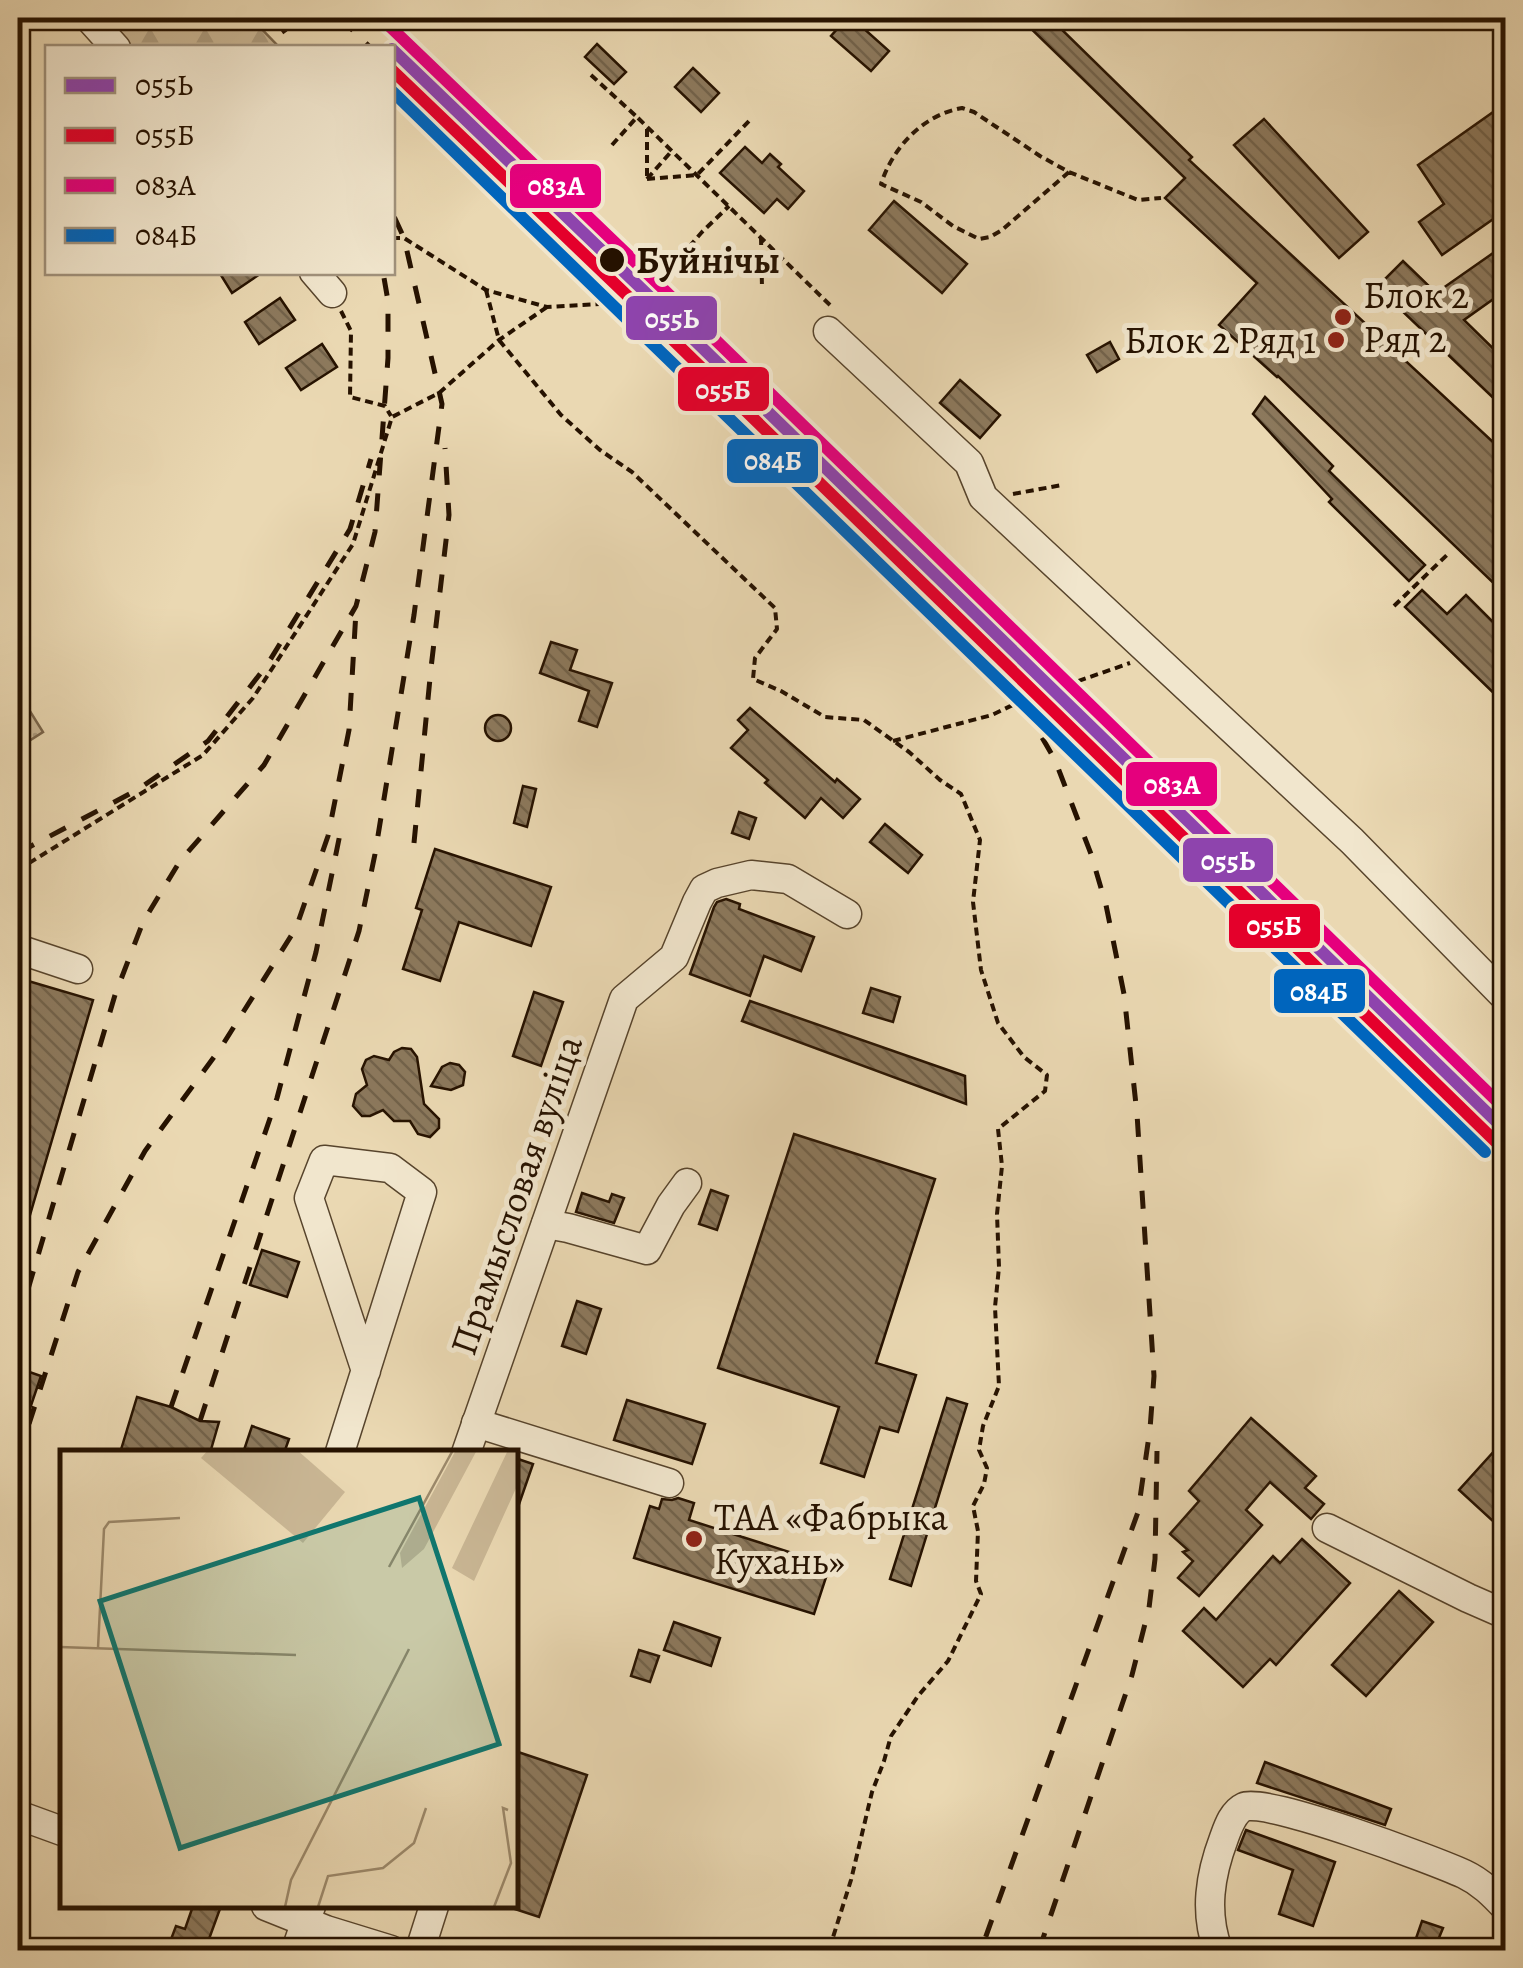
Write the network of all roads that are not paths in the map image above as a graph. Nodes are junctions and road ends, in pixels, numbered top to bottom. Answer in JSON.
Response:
{"nodes":[{"id":1,"x":90,"y":18,"type":"edge"},
{"id":2,"x":113,"y":45,"type":"edge"},
{"id":3,"x":829,"y":330,"type":"road end"},
{"id":4,"x":847,"y":914,"type":"dead end"},
{"id":5,"x":18,"y":949,"type":"edge"},
{"id":6,"x":78,"y":969,"type":"dead end"},
{"id":7,"x":1506,"y":998,"type":"edge"},
{"id":8,"x":687,"y":1183,"type":"dead end"},
{"id":9,"x":546,"y":1224,"type":"junction"},
{"id":10,"x":366,"y":1371,"type":"junction"},
{"id":11,"x":476,"y":1423,"type":"junction"},
{"id":12,"x":341,"y":1450,"type":"edge"},
{"id":13,"x":467,"y":1450,"type":"edge"},
{"id":14,"x":669,"y":1482,"type":"dead end"},
{"id":15,"x":1327,"y":1528,"type":"dead end"},
{"id":16,"x":1506,"y":1616,"type":"edge"},
{"id":17,"x":18,"y":1815,"type":"edge"},
{"id":18,"x":60,"y":1830,"type":"edge"},
{"id":19,"x":276,"y":1908,"type":"edge"},
{"id":20,"x":433,"y":1908,"type":"edge"},
{"id":21,"x":1506,"y":1908,"type":"edge"},
{"id":22,"x":308,"y":1914,"type":"edge"},
{"id":23,"x":296,"y":1950,"type":"edge"},
{"id":24,"x":391,"y":1950,"type":"edge"},
{"id":25,"x":420,"y":1950,"type":"edge"},
{"id":26,"x":1218,"y":1950,"type":"edge"}],
"edges":[{"from":1,"to":2,"type":"street"},
{"from":3,"to":7,"type":"street"},
{"from":4,"to":9,"type":"street","name":"Прамысловая вуліца"},
{"from":5,"to":6,"type":"street"},
{"from":8,"to":9,"type":"street"},
{"from":9,"to":11,"type":"street","name":"Прамысловая вуліца"},
{"from":10,"to":10,"type":"street"},
{"from":10,"to":12,"type":"street"},
{"from":11,"to":13,"type":"street","name":"Прамысловая вуліца"},
{"from":11,"to":14,"type":"street"},
{"from":15,"to":16,"type":"street"},
{"from":17,"to":18,"type":"street"},
{"from":19,"to":22,"type":"street"},
{"from":20,"to":25,"type":"street"},
{"from":21,"to":26,"type":"street"},
{"from":22,"to":23,"type":"street"},
{"from":22,"to":24,"type":"street"}]}
